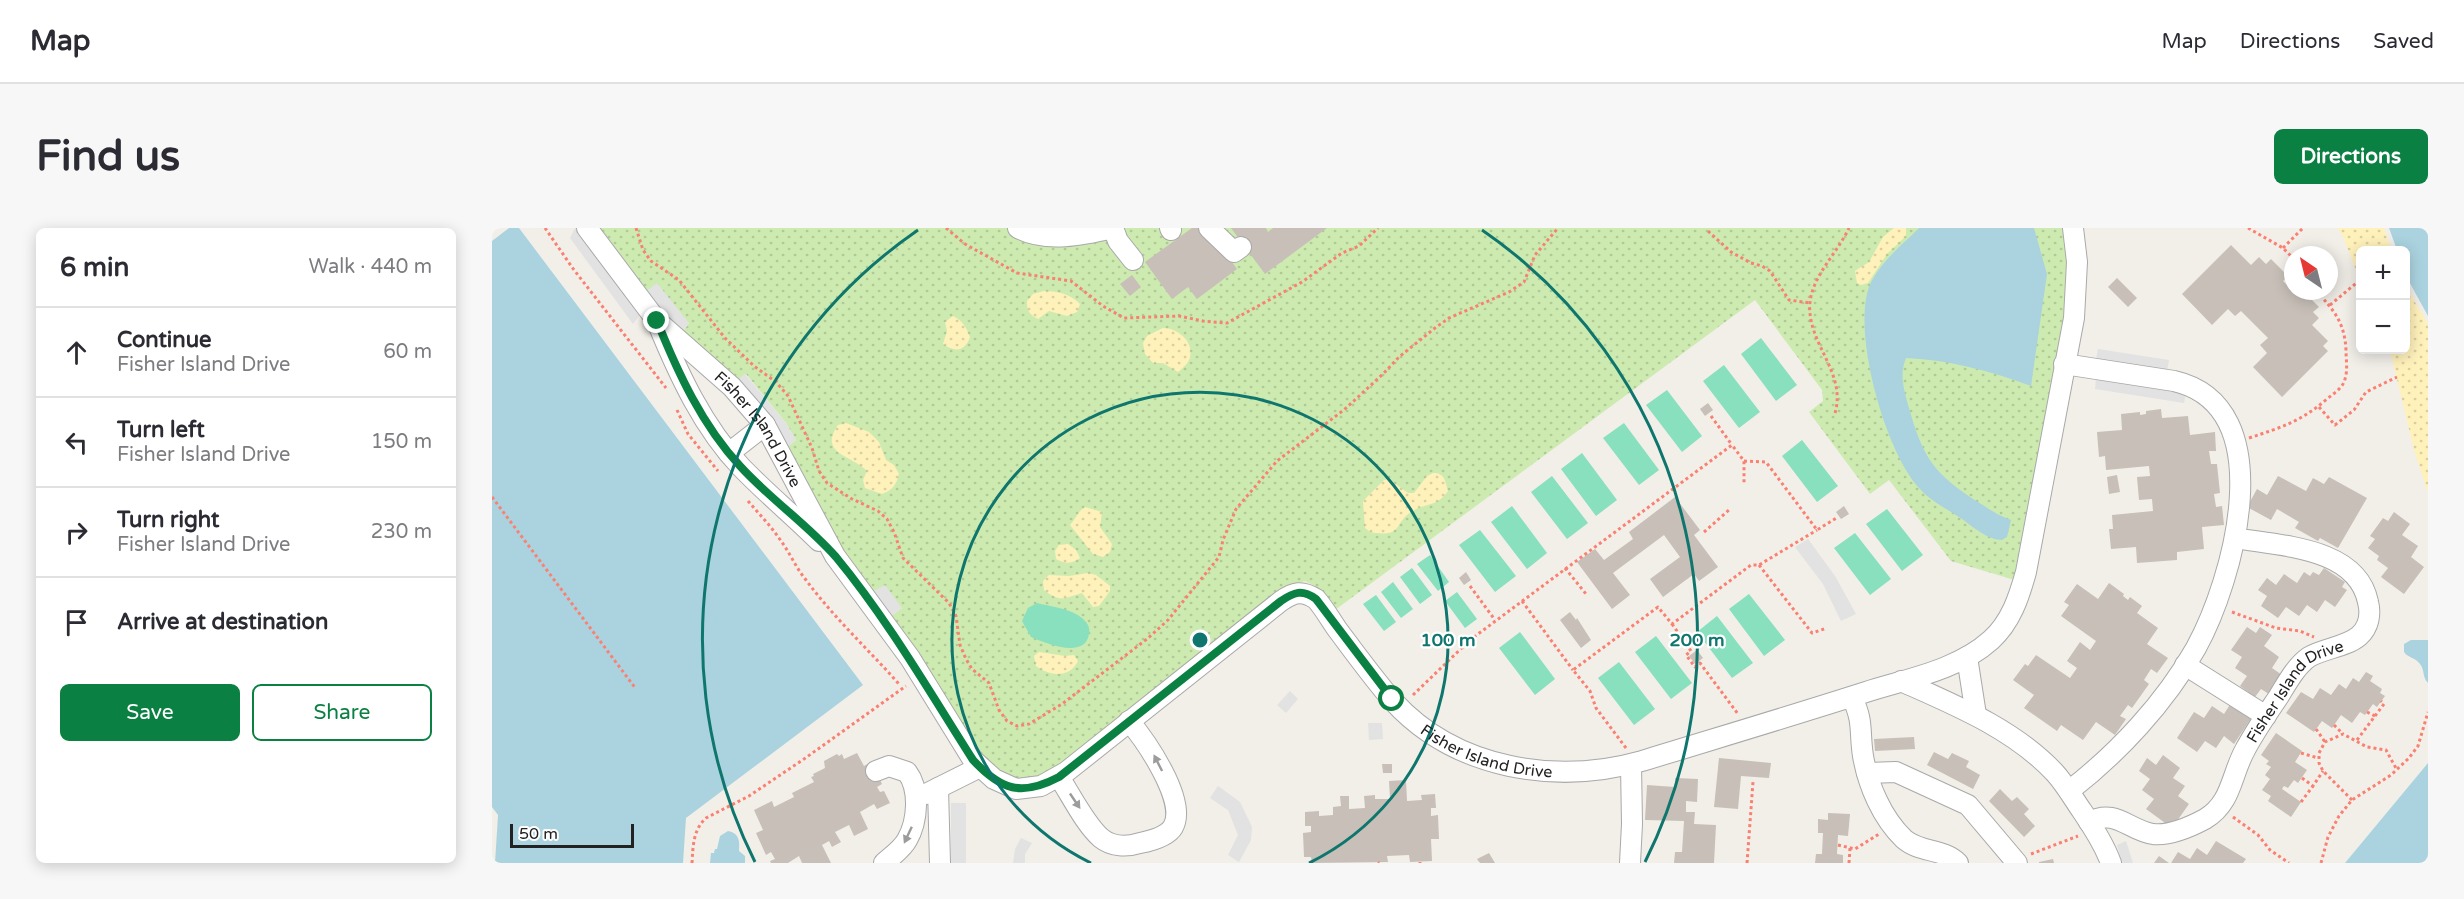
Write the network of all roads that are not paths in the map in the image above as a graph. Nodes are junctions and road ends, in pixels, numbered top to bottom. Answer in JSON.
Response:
{"nodes":[{"id":1,"x":587,"y":228,"type":"edge"},
{"id":2,"x":1017,"y":228,"type":"edge"},
{"id":3,"x":1113,"y":228,"type":"edge"},
{"id":4,"x":1209,"y":228,"type":"edge"},
{"id":5,"x":2073,"y":228,"type":"edge"},
{"id":6,"x":1241,"y":248,"type":"dead end"},
{"id":7,"x":1133,"y":260,"type":"dead end"},
{"id":8,"x":657,"y":321,"type":"junction"},
{"id":9,"x":702,"y":361,"type":"junction"},
{"id":10,"x":2064,"y":364,"type":"junction"},
{"id":11,"x":682,"y":377,"type":"junction"},
{"id":12,"x":765,"y":425,"type":"junction"},
{"id":13,"x":729,"y":453,"type":"junction"},
{"id":14,"x":796,"y":483,"type":"junction"},
{"id":15,"x":776,"y":499,"type":"junction"},
{"id":16,"x":2235,"y":538,"type":"junction"},
{"id":17,"x":835,"y":556,"type":"junction"},
{"id":18,"x":1967,"y":657,"type":"junction"},
{"id":19,"x":2185,"y":665,"type":"junction"},
{"id":20,"x":1901,"y":681,"type":"junction"},
{"id":21,"x":1852,"y":697,"type":"junction"},
{"id":22,"x":1976,"y":715,"type":"junction"},
{"id":23,"x":2266,"y":716,"type":"junction"},
{"id":24,"x":1129,"y":721,"type":"junction"},
{"id":25,"x":1630,"y":759,"type":"junction"},
{"id":26,"x":980,"y":767,"type":"junction"},
{"id":27,"x":876,"y":771,"type":"dead end"},
{"id":28,"x":1867,"y":773,"type":"junction"},
{"id":29,"x":1059,"y":777,"type":"junction"},
{"id":30,"x":938,"y":788,"type":"junction"},
{"id":31,"x":2069,"y":791,"type":"junction"},
{"id":32,"x":916,"y":799,"type":"junction"},
{"id":33,"x":2092,"y":826,"type":"junction"},
{"id":34,"x":1912,"y":855,"type":"edge"},
{"id":35,"x":2015,"y":862,"type":"edge"},
{"id":36,"x":884,"y":863,"type":"edge"},
{"id":37,"x":940,"y":863,"type":"edge"},
{"id":38,"x":1630,"y":863,"type":"edge"},
{"id":39,"x":1958,"y":863,"type":"edge"},
{"id":40,"x":2111,"y":863,"type":"edge"}],
"edges":[{"from":1,"to":8,"type":"street","name":"Fisher Island Drive"},
{"from":2,"to":3,"type":"street"},
{"from":3,"to":7,"type":"street"},
{"from":4,"to":6,"type":"street"},
{"from":5,"to":10,"type":"street","name":"Fisher Island Drive"},
{"from":8,"to":9,"type":"street","name":"Fisher Island Drive"},
{"from":8,"to":11,"type":"street","name":"Fisher Island Drive"},
{"from":9,"to":11,"type":"street"},
{"from":9,"to":12,"type":"street","name":"Fisher Island Drive"},
{"from":10,"to":16,"type":"street"},
{"from":10,"to":18,"type":"street","name":"Fisher Island Drive"},
{"from":11,"to":13,"type":"street","name":"Fisher Island Drive"},
{"from":12,"to":13,"type":"street"},
{"from":12,"to":14,"type":"street","name":"Fisher Island Drive"},
{"from":13,"to":15,"type":"street","name":"Fisher Island Drive"},
{"from":14,"to":15,"type":"street"},
{"from":14,"to":17,"type":"street","name":"Fisher Island Drive"},
{"from":15,"to":17,"type":"street","name":"Fisher Island Drive"},
{"from":16,"to":19,"type":"street"},
{"from":16,"to":23,"type":"street","name":"Fisher Island Drive"},
{"from":17,"to":26,"type":"street","name":"Fisher Island Drive"},
{"from":18,"to":20,"type":"street","name":"Fisher Island Drive"},
{"from":18,"to":22,"type":"street"},
{"from":19,"to":23,"type":"street"},
{"from":19,"to":31,"type":"street"},
{"from":20,"to":21,"type":"street","name":"Fisher Island Drive"},
{"from":20,"to":22,"type":"street"},
{"from":21,"to":25,"type":"street","name":"Fisher Island Drive"},
{"from":21,"to":28,"type":"street"},
{"from":22,"to":31,"type":"street"},
{"from":23,"to":33,"type":"street","name":"Fisher Island Drive"},
{"from":24,"to":25,"type":"street","name":"Fisher Island Drive"},
{"from":24,"to":29,"type":"street","name":"Fisher Island Drive"},
{"from":29,"to":24,"type":"street","one_way":true},
{"from":25,"to":38,"type":"street"},
{"from":26,"to":29,"type":"street","name":"Fisher Island Drive"},
{"from":26,"to":30,"type":"street"},
{"from":27,"to":32,"type":"street"},
{"from":28,"to":34,"type":"street"},
{"from":28,"to":35,"type":"street"},
{"from":30,"to":32,"type":"street"},
{"from":30,"to":37,"type":"street"},
{"from":31,"to":33,"type":"street"},
{"from":32,"to":36,"type":"street","one_way":true},
{"from":33,"to":40,"type":"street"},
{"from":34,"to":39,"type":"street"}]}
